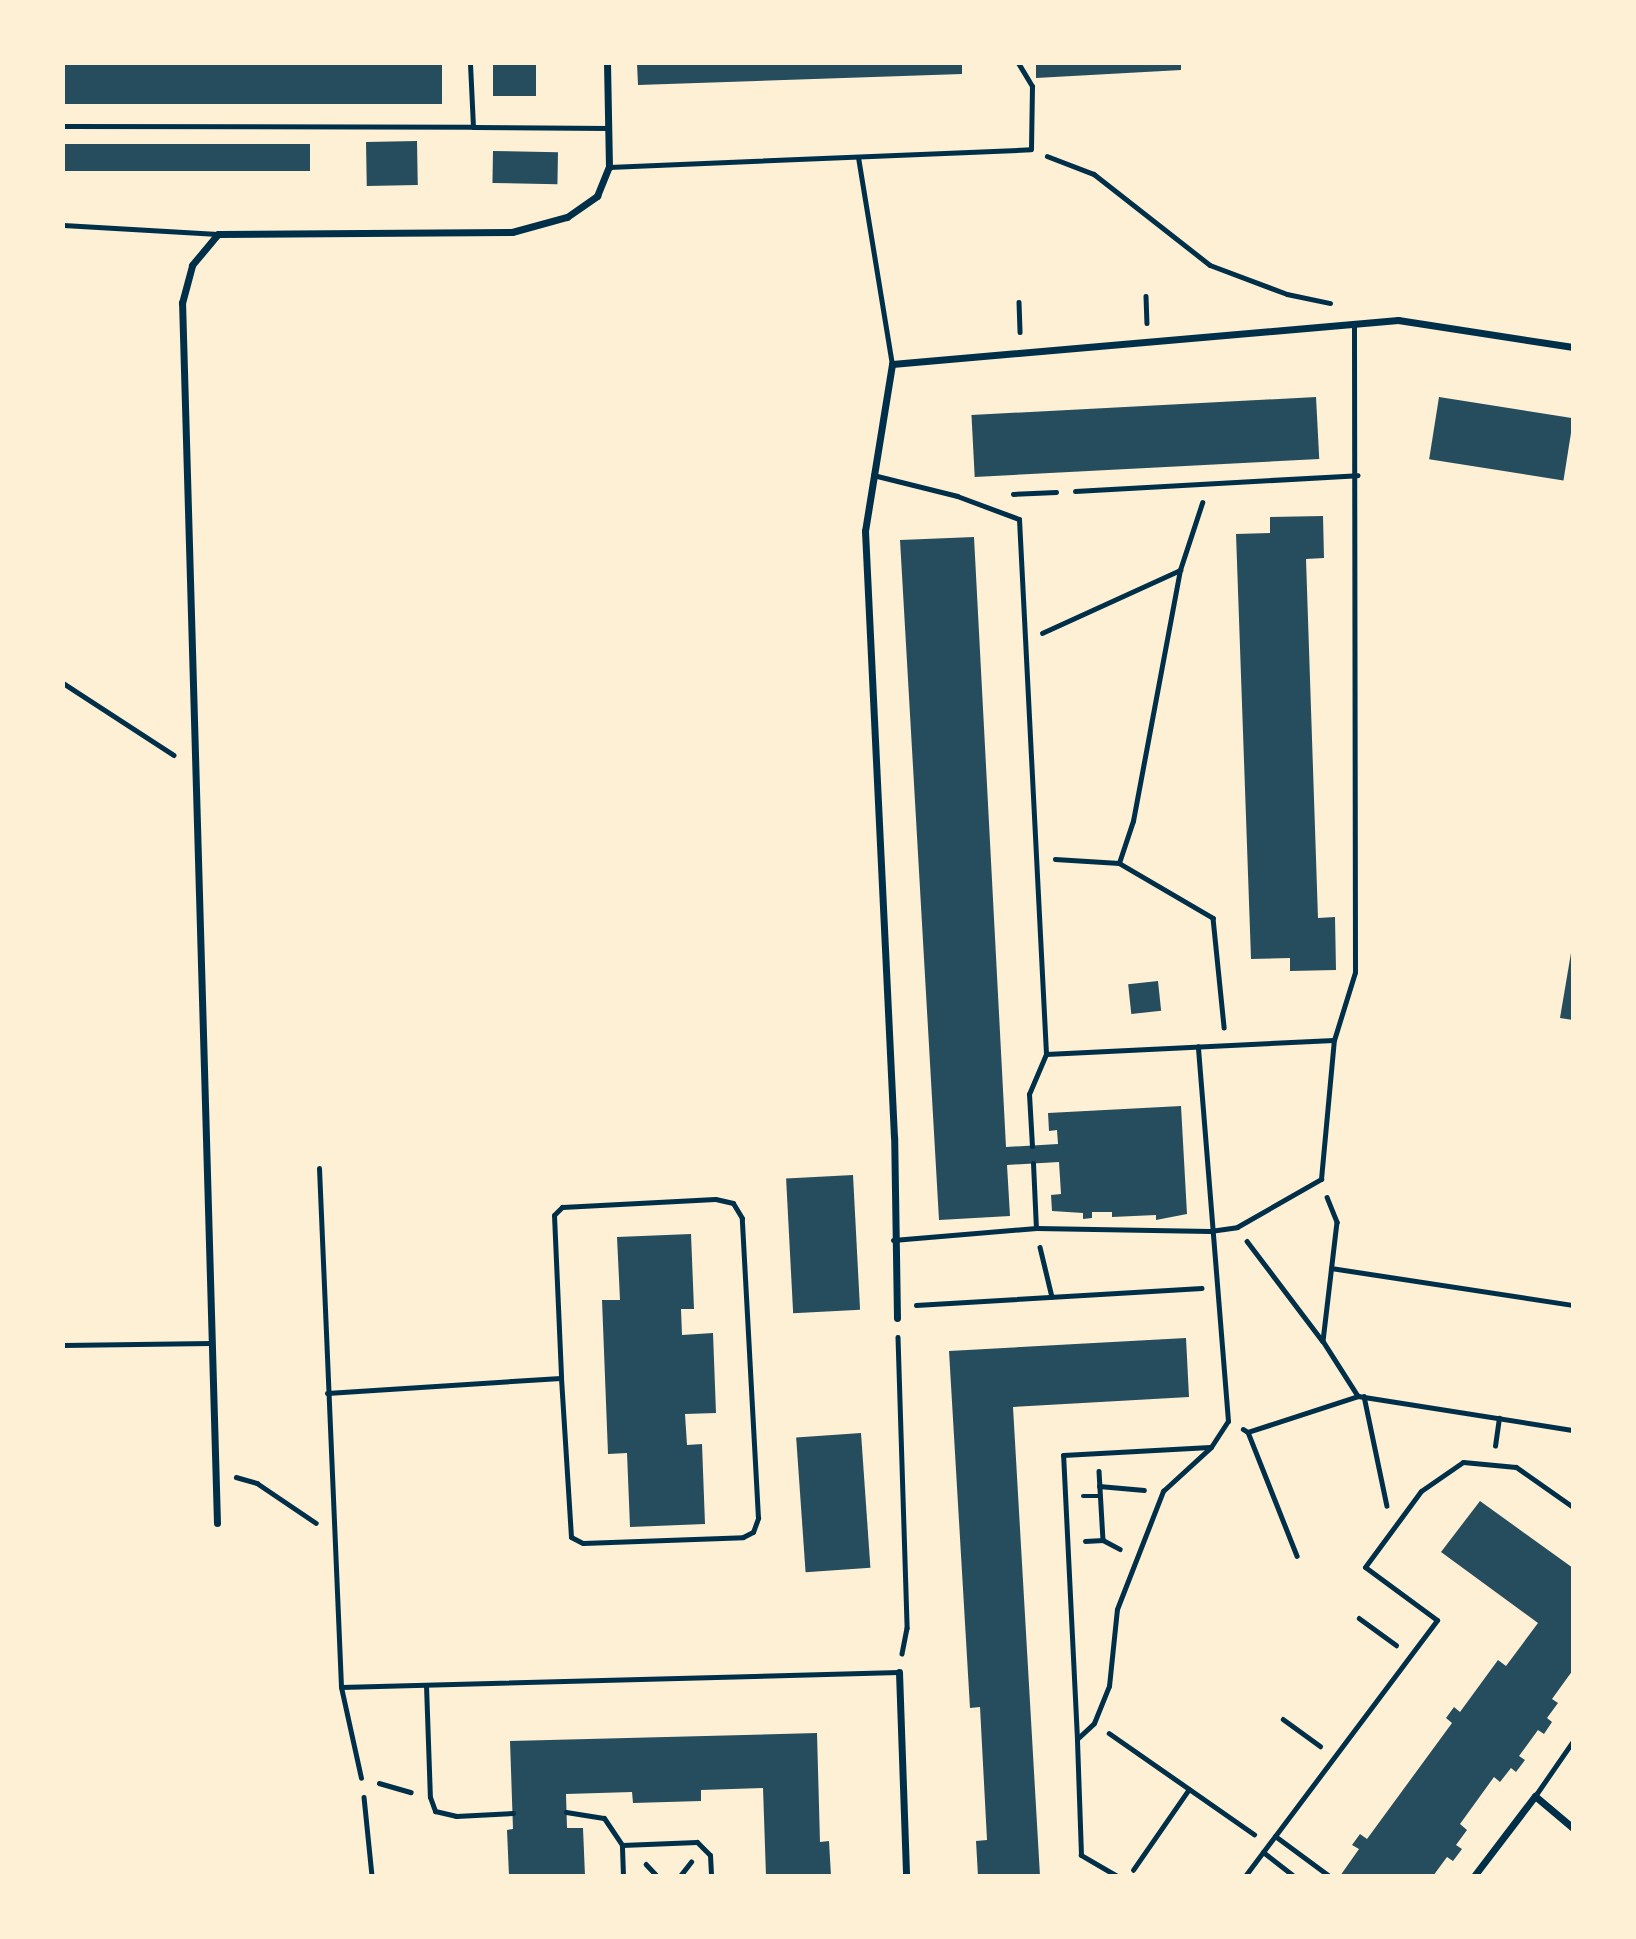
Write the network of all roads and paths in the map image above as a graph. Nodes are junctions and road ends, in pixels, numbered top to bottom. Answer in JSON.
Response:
{"nodes":[{"id":1,"x":470,"y":63,"type":"edge"},
{"id":2,"x":607,"y":63,"type":"edge"},
{"id":3,"x":1018,"y":63,"type":"edge"},
{"id":4,"x":63,"y":126,"type":"edge"},
{"id":5,"x":472,"y":127,"type":"junction"},
{"id":6,"x":609,"y":128,"type":"junction"},
{"id":7,"x":1031,"y":149,"type":"junction"},
{"id":8,"x":858,"y":157,"type":"junction"},
{"id":9,"x":609,"y":167,"type":"junction"},
{"id":10,"x":63,"y":225,"type":"edge"},
{"id":11,"x":218,"y":234,"type":"junction"},
{"id":12,"x":1146,"y":296,"type":"dead end"},
{"id":13,"x":1019,"y":302,"type":"dead end"},
{"id":14,"x":1147,"y":312,"type":"dead end"},
{"id":15,"x":1354,"y":324,"type":"junction"},
{"id":16,"x":1573,"y":347,"type":"edge"},
{"id":17,"x":1021,"y":352,"type":"junction"},
{"id":18,"x":892,"y":363,"type":"junction"},
{"id":19,"x":872,"y":475,"type":"junction"},
{"id":20,"x":1358,"y":475,"type":"junction"},
{"id":21,"x":1208,"y":485,"type":"junction"},
{"id":22,"x":1075,"y":491,"type":"joint"},
{"id":23,"x":1009,"y":494,"type":"dead end"},
{"id":24,"x":1180,"y":570,"type":"junction"},
{"id":25,"x":1025,"y":641,"type":"junction"},
{"id":26,"x":63,"y":683,"type":"edge"},
{"id":27,"x":195,"y":768,"type":"junction"},
{"id":28,"x":1036,"y":858,"type":"junction"},
{"id":29,"x":1119,"y":863,"type":"junction"},
{"id":30,"x":1334,"y":1040,"type":"junction"},
{"id":31,"x":1226,"y":1045,"type":"junction"},
{"id":32,"x":1198,"y":1046,"type":"junction"},
{"id":33,"x":1046,"y":1054,"type":"junction"},
{"id":34,"x":1032,"y":1146,"type":"dead end"},
{"id":35,"x":1033,"y":1163,"type":"dead end"},
{"id":36,"x":319,"y":1168,"type":"dead end"},
{"id":37,"x":1321,"y":1179,"type":"junction"},
{"id":38,"x":1237,"y":1227,"type":"junction"},
{"id":39,"x":1036,"y":1228,"type":"junction"},
{"id":40,"x":1210,"y":1231,"type":"junction"},
{"id":41,"x":893,"y":1240,"type":"junction"},
{"id":42,"x":1331,"y":1268,"type":"junction"},
{"id":43,"x":1216,"y":1288,"type":"junction"},
{"id":44,"x":1052,"y":1297,"type":"junction"},
{"id":45,"x":1573,"y":1305,"type":"edge"},
{"id":46,"x":897,"y":1306,"type":"junction"},
{"id":47,"x":897,"y":1318,"type":"joint"},
{"id":48,"x":1323,"y":1341,"type":"junction"},
{"id":49,"x":211,"y":1343,"type":"junction"},
{"id":50,"x":63,"y":1345,"type":"edge"},
{"id":51,"x":561,"y":1378,"type":"junction"},
{"id":52,"x":327,"y":1393,"type":"junction"},
{"id":53,"x":1362,"y":1396,"type":"junction"},
{"id":54,"x":1499,"y":1418,"type":"junction"},
{"id":55,"x":1573,"y":1430,"type":"edge"},
{"id":56,"x":1497,"y":1437,"type":"dead end"},
{"id":57,"x":1212,"y":1447,"type":"junction"},
{"id":58,"x":1098,"y":1453,"type":"junction"},
{"id":59,"x":215,"y":1471,"type":"junction"},
{"id":60,"x":1099,"y":1486,"type":"junction"},
{"id":61,"x":1163,"y":1491,"type":"junction"},
{"id":62,"x":1385,"y":1496,"type":"dead end"},
{"id":63,"x":1573,"y":1507,"type":"edge"},
{"id":64,"x":217,"y":1522,"type":"dead end"},
{"id":65,"x":334,"y":1535,"type":"junction"},
{"id":66,"x":1102,"y":1540,"type":"junction"},
{"id":67,"x":1067,"y":1542,"type":"junction"},
{"id":68,"x":1297,"y":1556,"type":"dead end"},
{"id":69,"x":1135,"y":1558,"type":"junction"},
{"id":70,"x":1359,"y":1618,"type":"dead end"},
{"id":71,"x":1377,"y":1631,"type":"dead end"},
{"id":72,"x":899,"y":1672,"type":"junction"},
{"id":73,"x":426,"y":1685,"type":"junction"},
{"id":74,"x":341,"y":1687,"type":"junction"},
{"id":75,"x":1283,"y":1719,"type":"dead end"},
{"id":76,"x":1094,"y":1723,"type":"junction"},
{"id":77,"x":1301,"y":1733,"type":"dead end"},
{"id":78,"x":1077,"y":1739,"type":"junction"},
{"id":79,"x":1573,"y":1741,"type":"edge"},
{"id":80,"x":361,"y":1778,"type":"junction"},
{"id":81,"x":1189,"y":1789,"type":"junction"},
{"id":82,"x":1535,"y":1796,"type":"junction"},
{"id":83,"x":430,"y":1797,"type":"junction"},
{"id":84,"x":566,"y":1812,"type":"dead end"},
{"id":85,"x":513,"y":1813,"type":"dead end"},
{"id":86,"x":1573,"y":1828,"type":"edge"},
{"id":87,"x":1275,"y":1836,"type":"junction"},
{"id":88,"x":1269,"y":1844,"type":"junction"},
{"id":89,"x":622,"y":1845,"type":"junction"},
{"id":90,"x":1263,"y":1852,"type":"junction"},
{"id":91,"x":372,"y":1876,"type":"edge"},
{"id":92,"x":623,"y":1876,"type":"edge"},
{"id":93,"x":711,"y":1876,"type":"edge"},
{"id":94,"x":906,"y":1876,"type":"edge"},
{"id":95,"x":1117,"y":1876,"type":"edge"},
{"id":96,"x":1129,"y":1876,"type":"edge"},
{"id":97,"x":1245,"y":1876,"type":"edge"},
{"id":98,"x":1294,"y":1876,"type":"edge"},
{"id":99,"x":1329,"y":1876,"type":"edge"},
{"id":100,"x":1474,"y":1876,"type":"edge"}],
"edges":[{"from":1,"to":5,"type":"lane"},
{"from":2,"to":6,"type":"street"},
{"from":3,"to":7,"type":"lane"},
{"from":4,"to":5,"type":"lane"},
{"from":5,"to":6,"type":"lane"},
{"from":6,"to":9,"type":"street"},
{"from":7,"to":8,"type":"lane"},
{"from":7,"to":15,"type":"path"},
{"from":8,"to":9,"type":"lane"},
{"from":8,"to":18,"type":"lane"},
{"from":9,"to":11,"type":"street"},
{"from":10,"to":11,"type":"lane"},
{"from":11,"to":27,"type":"street"},
{"from":12,"to":14,"type":"path"},
{"from":13,"to":17,"type":"path"},
{"from":15,"to":16,"type":"street"},
{"from":15,"to":17,"type":"street"},
{"from":15,"to":20,"type":"lane"},
{"from":17,"to":18,"type":"street"},
{"from":18,"to":19,"type":"street"},
{"from":19,"to":25,"type":"lane"},
{"from":19,"to":41,"type":"street"},
{"from":20,"to":21,"type":"lane"},
{"from":20,"to":30,"type":"lane"},
{"from":21,"to":22,"type":"lane"},
{"from":21,"to":24,"type":"path"},
{"from":22,"to":23,"type":"path"},
{"from":24,"to":25,"type":"path"},
{"from":24,"to":29,"type":"path"},
{"from":25,"to":28,"type":"lane"},
{"from":26,"to":27,"type":"path"},
{"from":27,"to":49,"type":"street"},
{"from":28,"to":29,"type":"path"},
{"from":28,"to":33,"type":"lane"},
{"from":29,"to":31,"type":"path"},
{"from":30,"to":31,"type":"lane"},
{"from":30,"to":37,"type":"lane"},
{"from":31,"to":32,"type":"lane"},
{"from":32,"to":33,"type":"lane"},
{"from":32,"to":40,"type":"lane"},
{"from":33,"to":34,"type":"lane"},
{"from":35,"to":39,"type":"lane"},
{"from":36,"to":52,"type":"lane"},
{"from":37,"to":38,"type":"lane"},
{"from":37,"to":42,"type":"path"},
{"from":38,"to":40,"type":"lane"},
{"from":38,"to":48,"type":"path"},
{"from":39,"to":40,"type":"lane"},
{"from":39,"to":41,"type":"lane"},
{"from":39,"to":44,"type":"path"},
{"from":40,"to":43,"type":"lane"},
{"from":41,"to":46,"type":"street"},
{"from":42,"to":45,"type":"path"},
{"from":42,"to":48,"type":"path"},
{"from":43,"to":44,"type":"path"},
{"from":43,"to":57,"type":"lane"},
{"from":44,"to":46,"type":"path"},
{"from":46,"to":47,"type":"street"},
{"from":47,"to":72,"type":"path"},
{"from":48,"to":53,"type":"path"},
{"from":49,"to":50,"type":"lane"},
{"from":49,"to":59,"type":"street"},
{"from":51,"to":51,"type":"lane"},
{"from":51,"to":52,"type":"lane"},
{"from":52,"to":65,"type":"lane"},
{"from":53,"to":54,"type":"path"},
{"from":53,"to":62,"type":"path"},
{"from":53,"to":68,"type":"path"},
{"from":54,"to":55,"type":"path"},
{"from":54,"to":56,"type":"path"},
{"from":57,"to":58,"type":"lane"},
{"from":57,"to":61,"type":"lane"},
{"from":58,"to":60,"type":"path"},
{"from":58,"to":67,"type":"lane"},
{"from":59,"to":64,"type":"street"},
{"from":59,"to":65,"type":"path"},
{"from":60,"to":61,"type":"path"},
{"from":60,"to":66,"type":"path"},
{"from":61,"to":69,"type":"lane"},
{"from":63,"to":87,"type":"lane"},
{"from":65,"to":74,"type":"lane"},
{"from":66,"to":67,"type":"path"},
{"from":66,"to":69,"type":"path"},
{"from":67,"to":78,"type":"lane"},
{"from":69,"to":76,"type":"lane"},
{"from":70,"to":71,"type":"path"},
{"from":72,"to":73,"type":"lane"},
{"from":72,"to":94,"type":"street"},
{"from":73,"to":74,"type":"lane"},
{"from":73,"to":83,"type":"lane"},
{"from":74,"to":80,"type":"lane"},
{"from":75,"to":77,"type":"path"},
{"from":76,"to":78,"type":"lane"},
{"from":76,"to":81,"type":"path"},
{"from":78,"to":95,"type":"lane"},
{"from":79,"to":82,"type":"lane"},
{"from":80,"to":83,"type":"path"},
{"from":80,"to":91,"type":"path"},
{"from":81,"to":88,"type":"path"},
{"from":81,"to":96,"type":"path"},
{"from":82,"to":86,"type":"street"},
{"from":82,"to":100,"type":"street"},
{"from":83,"to":85,"type":"lane"},
{"from":84,"to":89,"type":"lane"},
{"from":87,"to":88,"type":"lane"},
{"from":87,"to":99,"type":"lane"},
{"from":88,"to":90,"type":"lane"},
{"from":89,"to":92,"type":"lane"},
{"from":89,"to":93,"type":"lane"},
{"from":90,"to":97,"type":"lane"},
{"from":90,"to":98,"type":"lane"}]}
